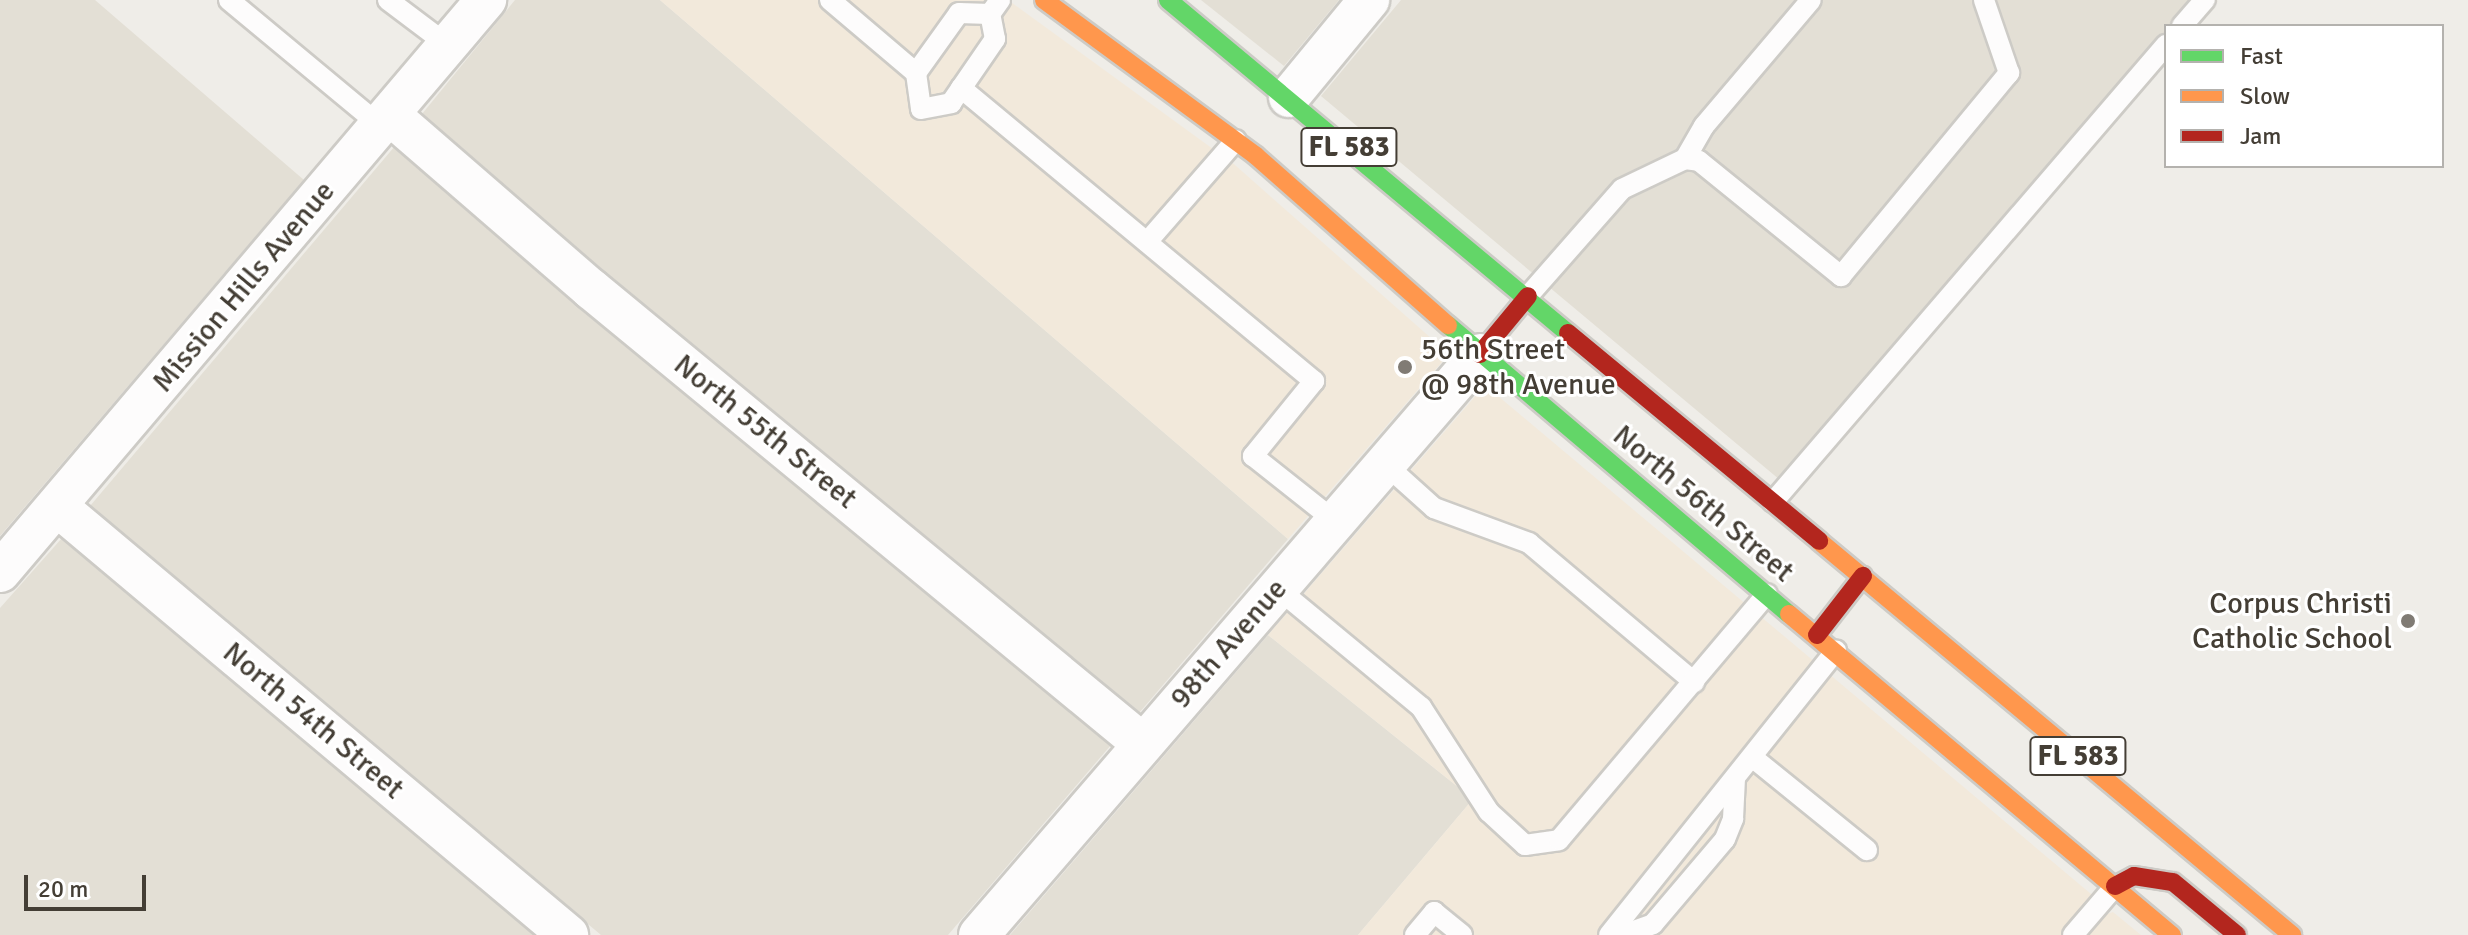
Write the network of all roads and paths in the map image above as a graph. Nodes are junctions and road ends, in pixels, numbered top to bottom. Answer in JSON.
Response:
{"nodes":[{"id":1,"x":229,"y":0,"type":"edge"},
{"id":2,"x":388,"y":0,"type":"edge"},
{"id":3,"x":486,"y":0,"type":"edge"},
{"id":4,"x":830,"y":0,"type":"edge"},
{"id":5,"x":1044,"y":0,"type":"edge"},
{"id":6,"x":1168,"y":0,"type":"edge"},
{"id":7,"x":1369,"y":0,"type":"edge"},
{"id":8,"x":1811,"y":0,"type":"edge"},
{"id":9,"x":1984,"y":0,"type":"edge"},
{"id":10,"x":2205,"y":0,"type":"edge"},
{"id":11,"x":995,"y":7,"type":"edge"},
{"id":12,"x":2184,"y":24,"type":"edge"},
{"id":13,"x":449,"y":46,"type":"junction"},
{"id":14,"x":2164,"y":47,"type":"edge"},
{"id":15,"x":916,"y":73,"type":"junction"},
{"id":16,"x":961,"y":88,"type":"junction"},
{"id":17,"x":1289,"y":97,"type":"junction"},
{"id":18,"x":385,"y":120,"type":"junction"},
{"id":19,"x":1236,"y":140,"type":"junction"},
{"id":20,"x":1685,"y":159,"type":"junction"},
{"id":21,"x":1147,"y":242,"type":"junction"},
{"id":22,"x":1528,"y":296,"type":"junction"},
{"id":23,"x":1480,"y":354,"type":"junction"},
{"id":24,"x":1385,"y":464,"type":"junction"},
{"id":25,"x":1773,"y":502,"type":"junction"},
{"id":26,"x":58,"y":507,"type":"junction"},
{"id":27,"x":1335,"y":521,"type":"junction"},
{"id":28,"x":0,"y":572,"type":"edge"},
{"id":29,"x":1863,"y":576,"type":"junction"},
{"id":30,"x":1277,"y":588,"type":"junction"},
{"id":31,"x":1767,"y":594,"type":"junction"},
{"id":32,"x":1817,"y":635,"type":"junction"},
{"id":33,"x":1836,"y":651,"type":"junction"},
{"id":34,"x":1694,"y":682,"type":"junction"},
{"id":35,"x":1143,"y":744,"type":"junction"},
{"id":36,"x":1752,"y":757,"type":"junction"},
{"id":37,"x":1735,"y":778,"type":"junction"},
{"id":38,"x":1867,"y":850,"type":"dead end"},
{"id":39,"x":2115,"y":886,"type":"junction"},
{"id":40,"x":568,"y":935,"type":"edge"},
{"id":41,"x":979,"y":935,"type":"edge"},
{"id":42,"x":1415,"y":935,"type":"edge"},
{"id":43,"x":1462,"y":935,"type":"edge"},
{"id":44,"x":1609,"y":935,"type":"edge"},
{"id":45,"x":1623,"y":935,"type":"edge"},
{"id":46,"x":2073,"y":935,"type":"edge"},
{"id":47,"x":2172,"y":935,"type":"edge"},
{"id":48,"x":2237,"y":935,"type":"edge"},
{"id":49,"x":2292,"y":935,"type":"edge"}],
"edges":[{"from":1,"to":18,"type":"lane"},
{"from":2,"to":13,"type":"lane"},
{"from":3,"to":13,"type":"street","name":"Mission Hills Avenue"},
{"from":4,"to":15,"type":"lane"},
{"from":5,"to":19,"type":"main road","name":"North 56th Street","number":"FL 583"},
{"from":6,"to":17,"type":"main road","name":"North 56th Street","number":"FL 583"},
{"from":7,"to":17,"type":"street"},
{"from":8,"to":20,"type":"lane"},
{"from":9,"to":20,"type":"lane"},
{"from":10,"to":12,"type":"lane"},
{"from":11,"to":15,"type":"lane"},
{"from":11,"to":16,"type":"lane"},
{"from":13,"to":18,"type":"street","name":"Mission Hills Avenue"},
{"from":14,"to":25,"type":"lane"},
{"from":15,"to":16,"type":"lane"},
{"from":16,"to":21,"type":"lane"},
{"from":17,"to":22,"type":"main road","name":"North 56th Street","number":"FL 583"},
{"from":18,"to":26,"type":"street","name":"Mission Hills Avenue"},
{"from":18,"to":35,"type":"street","name":"North 55th Street"},
{"from":19,"to":21,"type":"lane"},
{"from":19,"to":23,"type":"main road","name":"North 56th Street","number":"FL 583"},
{"from":20,"to":22,"type":"lane"},
{"from":21,"to":27,"type":"lane"},
{"from":22,"to":23,"type":"main road"},
{"from":22,"to":25,"type":"main road","name":"North 56th Street","number":"FL 583"},
{"from":23,"to":24,"type":"street","name":"98th Avenue"},
{"from":23,"to":31,"type":"main road","name":"North 56th Street","number":"FL 583"},
{"from":24,"to":27,"type":"street","name":"98th Avenue"},
{"from":24,"to":34,"type":"lane"},
{"from":25,"to":29,"type":"main road","name":"North 56th Street","number":"FL 583"},
{"from":26,"to":28,"type":"street","name":"Mission Hills Avenue"},
{"from":26,"to":40,"type":"street","name":"North 54th Street"},
{"from":27,"to":30,"type":"street","name":"98th Avenue"},
{"from":29,"to":32,"type":"main road"},
{"from":29,"to":49,"type":"main road","name":"North 56th Street","number":"FL 583"},
{"from":30,"to":34,"type":"lane"},
{"from":30,"to":35,"type":"street","name":"98th Avenue"},
{"from":31,"to":32,"type":"main road","name":"North 56th Street","number":"FL 583"},
{"from":31,"to":34,"type":"lane"},
{"from":32,"to":33,"type":"main road","name":"North 56th Street","number":"FL 583"},
{"from":33,"to":36,"type":"lane"},
{"from":33,"to":39,"type":"main road","name":"North 56th Street","number":"FL 583"},
{"from":35,"to":41,"type":"street","name":"98th Avenue"},
{"from":36,"to":37,"type":"lane"},
{"from":36,"to":38,"type":"lane"},
{"from":37,"to":44,"type":"lane"},
{"from":37,"to":45,"type":"lane"},
{"from":39,"to":46,"type":"lane"},
{"from":39,"to":47,"type":"main road","name":"North 56th Street","number":"FL 583"},
{"from":39,"to":48,"type":"main road"},
{"from":42,"to":43,"type":"lane"}]}
